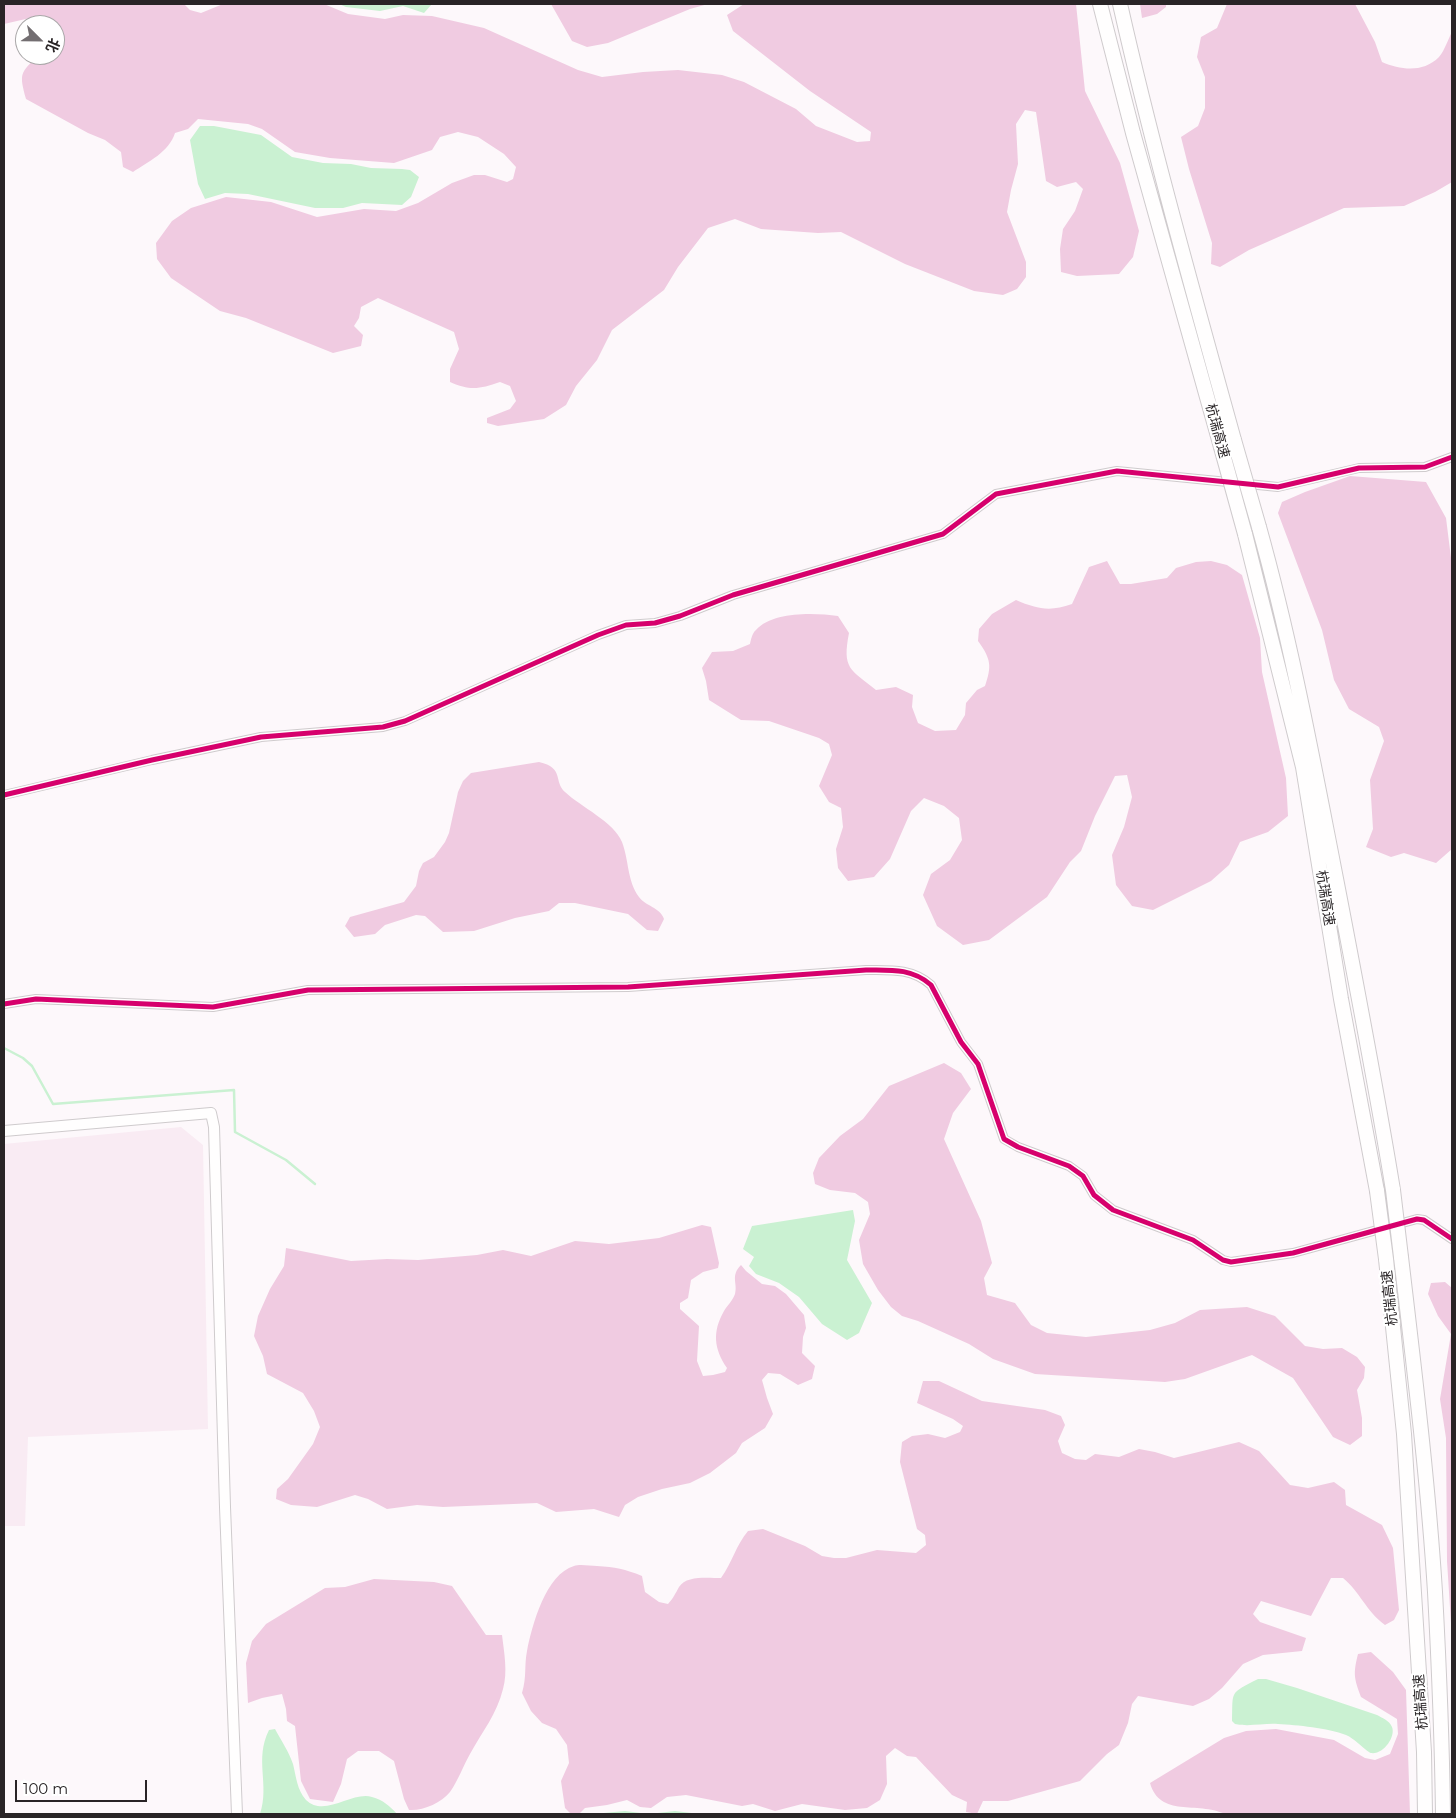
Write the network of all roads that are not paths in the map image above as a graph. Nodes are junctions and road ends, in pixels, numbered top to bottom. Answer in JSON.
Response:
{"nodes":[{"id":1,"x":1100,"y":4,"type":"edge"},
{"id":2,"x":1120,"y":4,"type":"edge"},
{"id":3,"x":1452,"y":456,"type":"edge"},
{"id":4,"x":4,"y":795,"type":"edge"},
{"id":5,"x":4,"y":1004,"type":"edge"},
{"id":6,"x":4,"y":1132,"type":"edge"},
{"id":7,"x":1452,"y":1239,"type":"edge"},
{"id":8,"x":237,"y":1814,"type":"edge"},
{"id":9,"x":1425,"y":1814,"type":"edge"},
{"id":10,"x":1443,"y":1814,"type":"edge"}],
"edges":[{"from":1,"to":9,"type":"highway","name":"杭瑞高速","bridge":true},
{"from":2,"to":10,"type":"highway","name":"杭瑞高速","bridge":true},
{"from":3,"to":4,"type":"street"},
{"from":5,"to":7,"type":"street"},
{"from":6,"to":8,"type":"street"}]}
